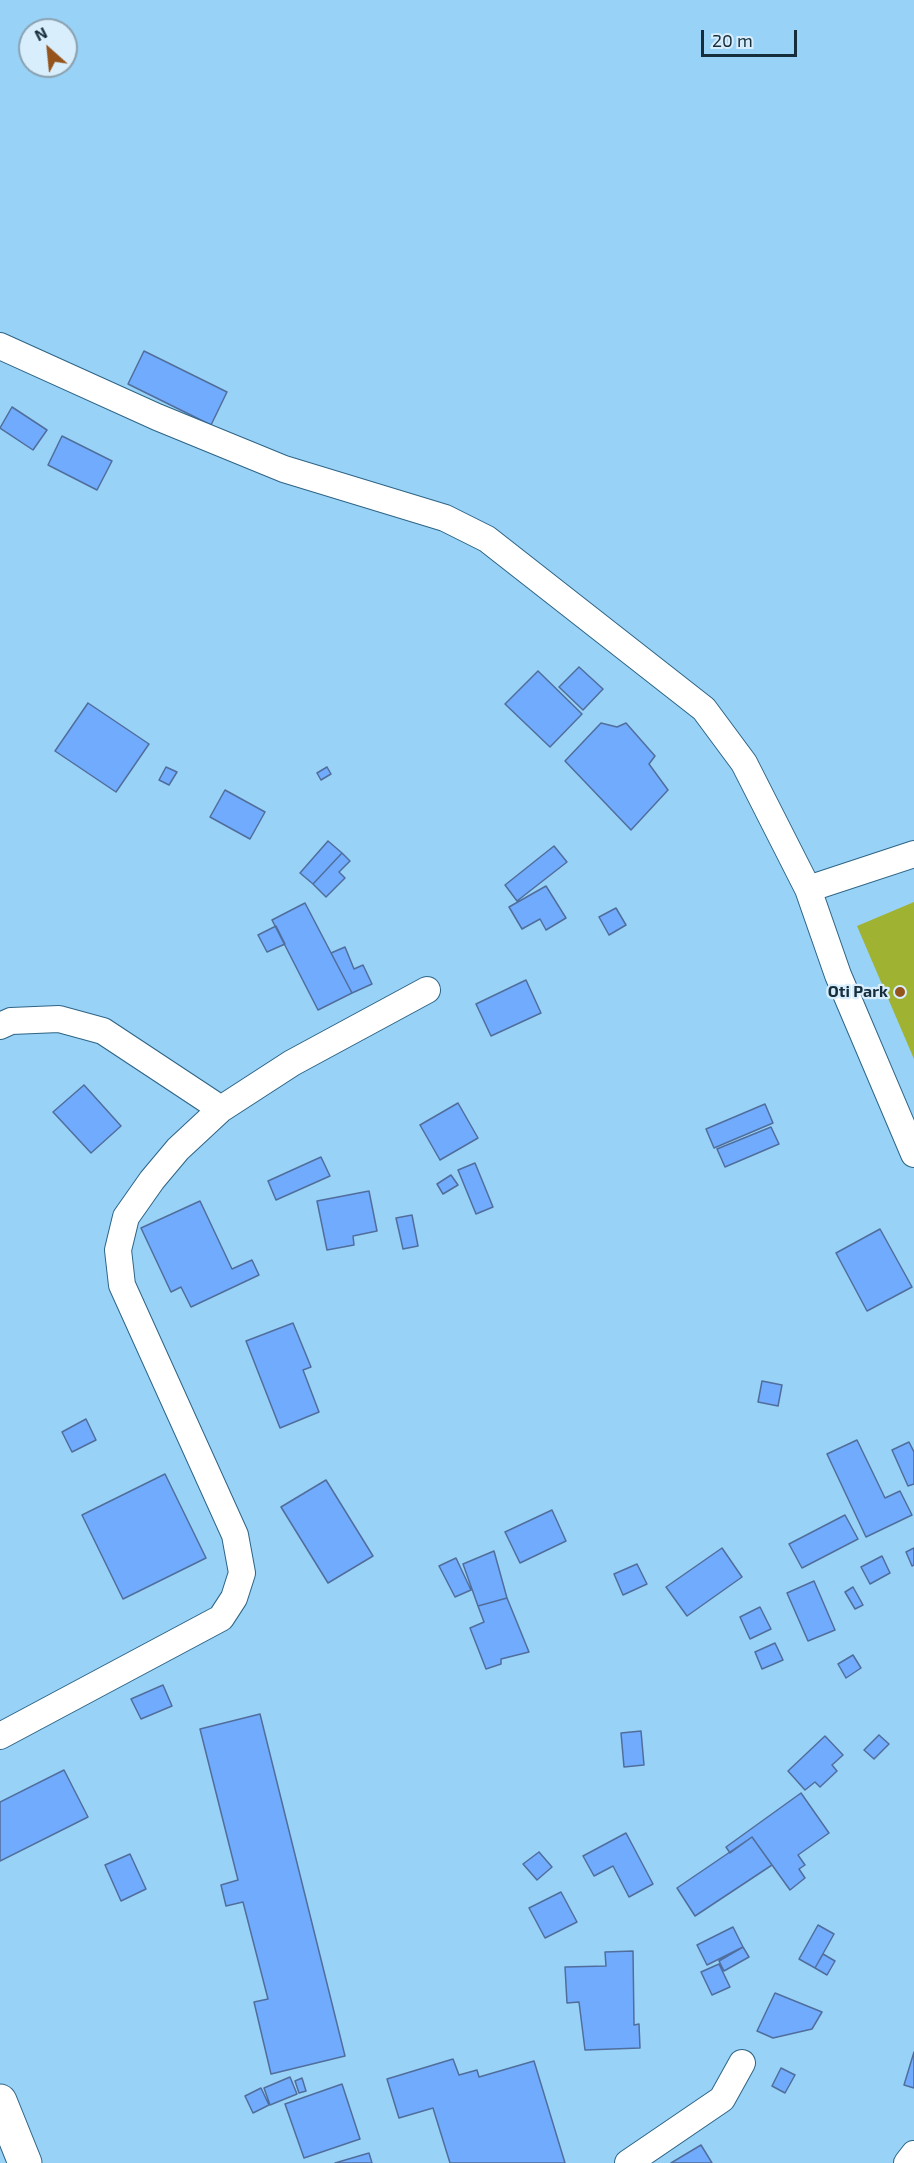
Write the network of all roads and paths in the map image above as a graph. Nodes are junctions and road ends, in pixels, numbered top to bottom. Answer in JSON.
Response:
{"nodes":[{"id":1,"x":0,"y":346,"type":"edge"},
{"id":2,"x":914,"y":854,"type":"edge"},
{"id":3,"x":808,"y":889,"type":"junction"},
{"id":4,"x":427,"y":990,"type":"dead end"},
{"id":5,"x":0,"y":1026,"type":"edge"},
{"id":6,"x":221,"y":1109,"type":"junction"},
{"id":7,"x":914,"y":1154,"type":"edge"},
{"id":8,"x":0,"y":1736,"type":"edge"},
{"id":9,"x":742,"y":2063,"type":"dead end"},
{"id":10,"x":0,"y":2101,"type":"edge"},
{"id":11,"x":14,"y":2152,"type":"edge"},
{"id":12,"x":914,"y":2154,"type":"edge"},
{"id":13,"x":628,"y":2163,"type":"edge"},
{"id":14,"x":907,"y":2163,"type":"edge"}],
"edges":[{"from":1,"to":3,"type":"street"},
{"from":2,"to":3,"type":"street"},
{"from":3,"to":7,"type":"street"},
{"from":4,"to":6,"type":"street"},
{"from":5,"to":6,"type":"street"},
{"from":6,"to":8,"type":"street"},
{"from":9,"to":13,"type":"street"},
{"from":10,"to":11,"type":"street"},
{"from":12,"to":14,"type":"street"}]}
